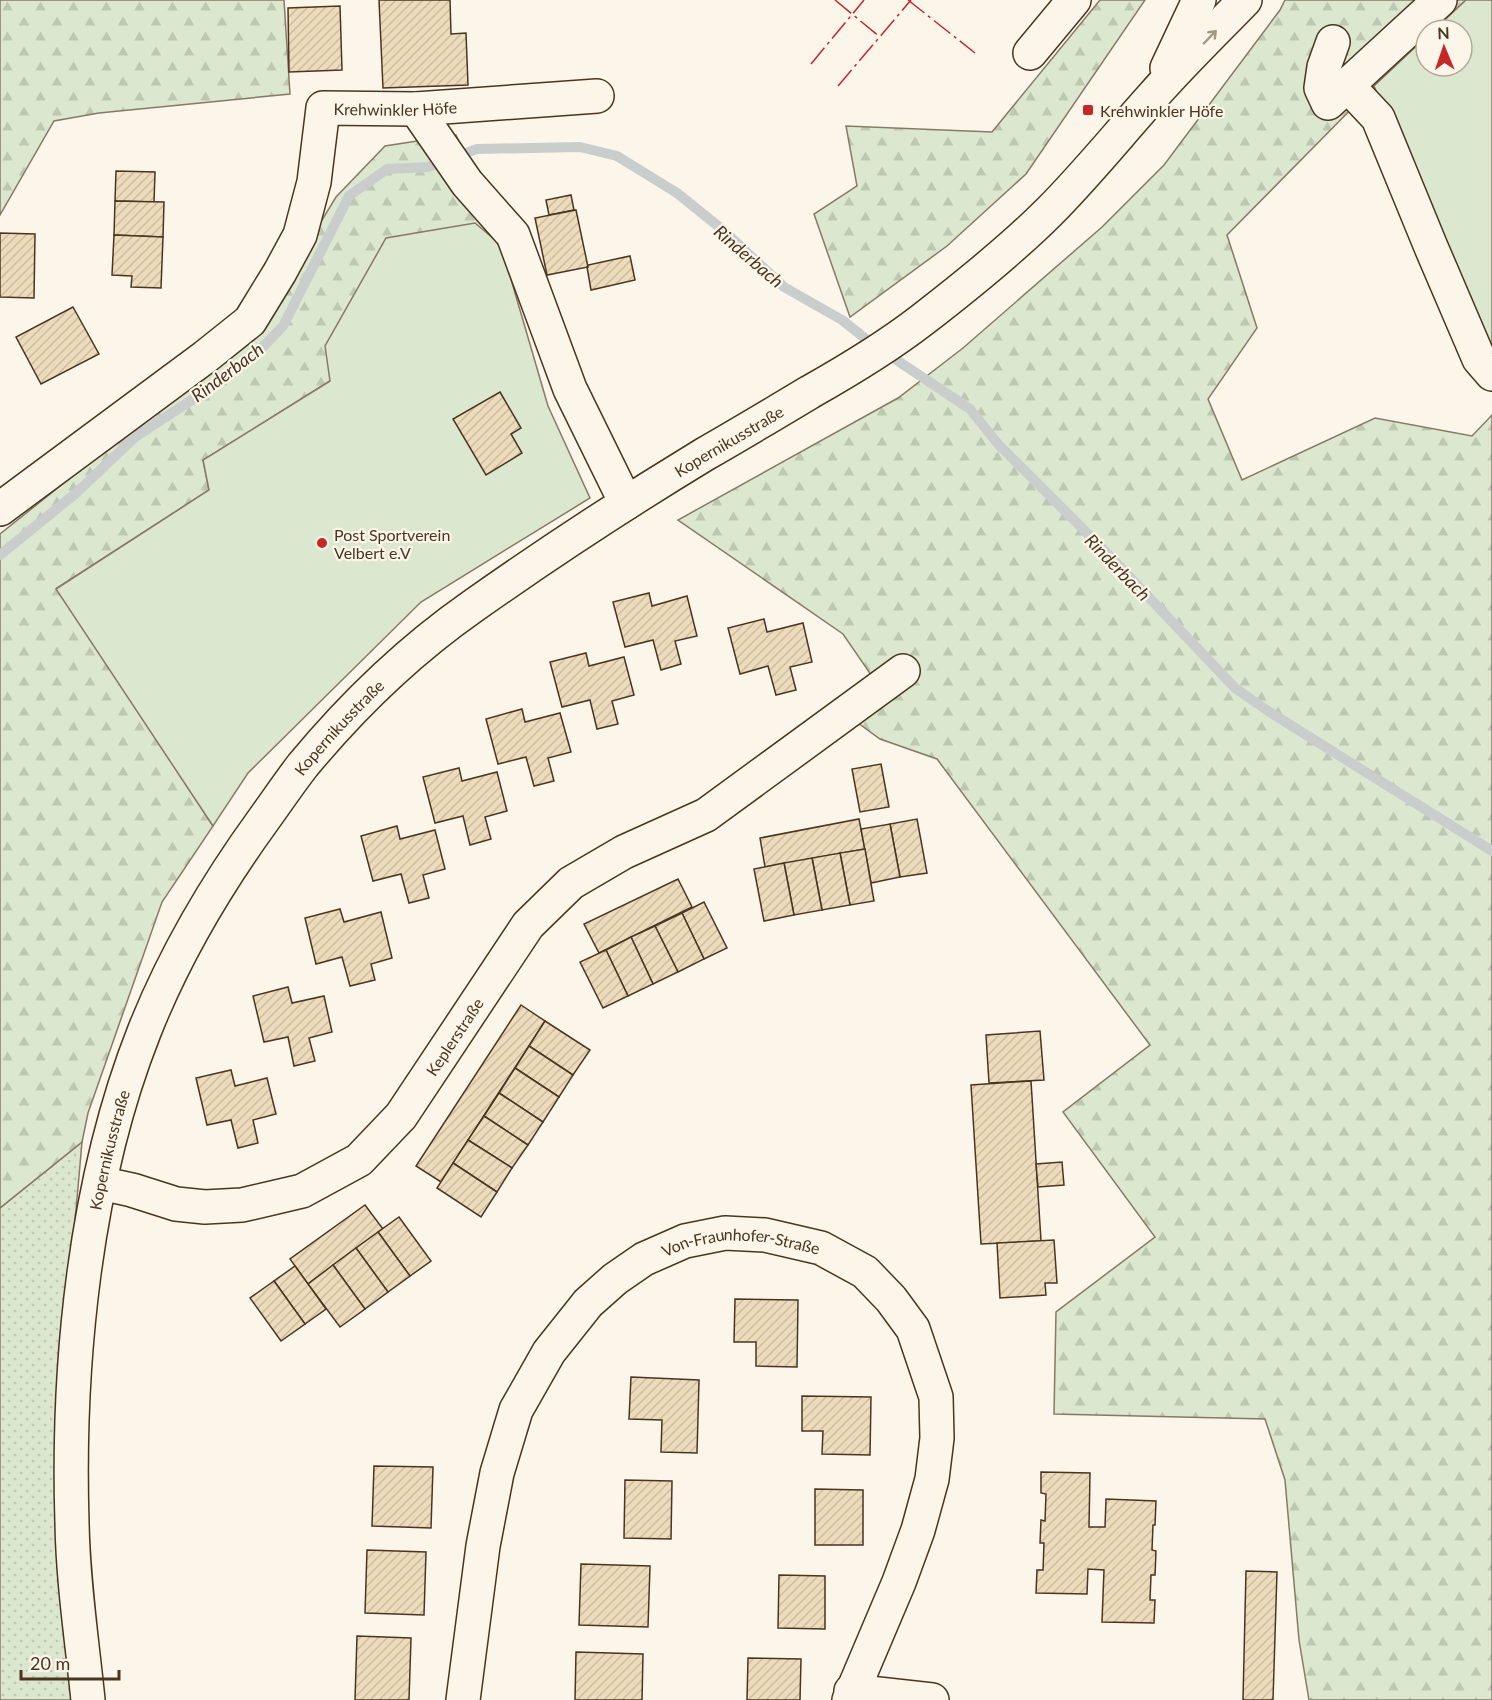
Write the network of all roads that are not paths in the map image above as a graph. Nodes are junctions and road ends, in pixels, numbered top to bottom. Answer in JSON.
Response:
{"nodes":[{"id":1,"x":1074,"y":0,"type":"edge"},
{"id":2,"x":1199,"y":0,"type":"edge"},
{"id":3,"x":1245,"y":0,"type":"edge"},
{"id":4,"x":1440,"y":0,"type":"edge"},
{"id":5,"x":1333,"y":42,"type":"dead end"},
{"id":6,"x":1030,"y":53,"type":"dead end"},
{"id":7,"x":1155,"y":94,"type":"junction"},
{"id":8,"x":1337,"y":94,"type":"junction"},
{"id":9,"x":597,"y":96,"type":"dead end"},
{"id":10,"x":416,"y":109,"type":"junction"},
{"id":11,"x":1492,"y":374,"type":"edge"},
{"id":12,"x":626,"y":503,"type":"junction"},
{"id":13,"x":0,"y":509,"type":"edge"},
{"id":14,"x":903,"y":671,"type":"dead end"},
{"id":15,"x":100,"y":1183,"type":"junction"},
{"id":16,"x":850,"y":1696,"type":"edge"},
{"id":17,"x":88,"y":1700,"type":"edge"},
{"id":18,"x":463,"y":1700,"type":"edge"},
{"id":19,"x":932,"y":1700,"type":"edge"}],
"edges":[{"from":1,"to":6,"type":"street"},
{"from":2,"to":7,"type":"street","name":"Kopernikusstraße"},
{"from":7,"to":3,"type":"street","name":"Kopernikusstraße","one_way":true},
{"from":4,"to":8,"type":"street"},
{"from":5,"to":8,"type":"street"},
{"from":7,"to":12,"type":"street","name":"Kopernikusstraße"},
{"from":8,"to":11,"type":"street"},
{"from":9,"to":10,"type":"street","name":"Krehwinkler Höfe"},
{"from":10,"to":12,"type":"street"},
{"from":10,"to":13,"type":"street","name":"Krehwinkler Höfe"},
{"from":12,"to":15,"type":"street","name":"Kopernikusstraße"},
{"from":14,"to":15,"type":"street","name":"Keplerstraße"},
{"from":15,"to":17,"type":"street","name":"Kopernikusstraße"},
{"from":16,"to":18,"type":"street","name":"Von-Fraunhofer-Straße"},
{"from":16,"to":19,"type":"street"}]}
